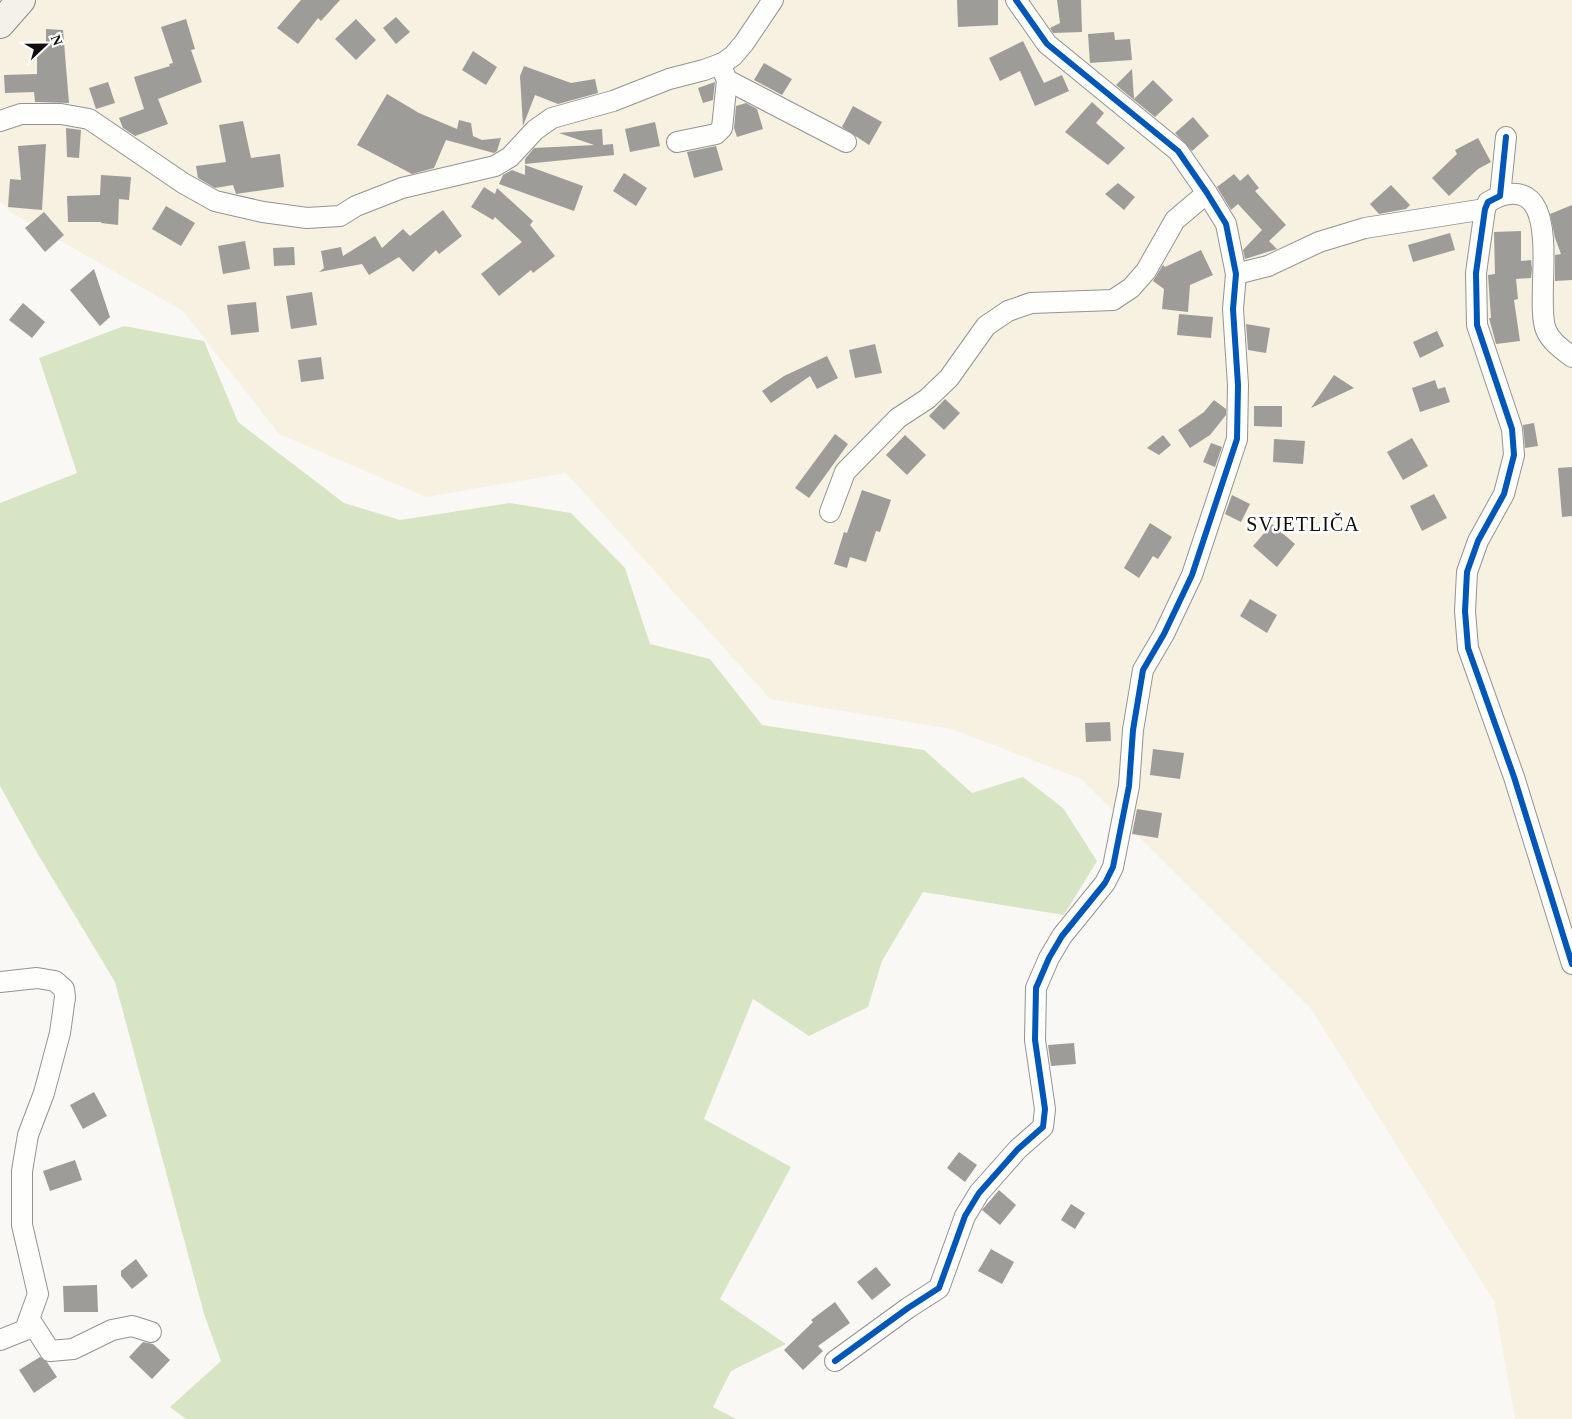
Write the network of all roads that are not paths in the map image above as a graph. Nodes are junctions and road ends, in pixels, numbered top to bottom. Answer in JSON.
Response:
{"nodes":[{"id":1,"x":21,"y":0,"type":"edge"},
{"id":2,"x":773,"y":0,"type":"edge"},
{"id":3,"x":1016,"y":0,"type":"edge"},
{"id":4,"x":0,"y":24,"type":"edge"},
{"id":5,"x":724,"y":72,"type":"junction"},
{"id":6,"x":0,"y":121,"type":"edge"},
{"id":7,"x":1506,"y":137,"type":"dead end"},
{"id":8,"x":677,"y":142,"type":"dead end"},
{"id":9,"x":846,"y":142,"type":"dead end"},
{"id":10,"x":1207,"y":193,"type":"junction"},
{"id":11,"x":1500,"y":196,"type":"junction"},
{"id":12,"x":1485,"y":209,"type":"junction"},
{"id":13,"x":1236,"y":274,"type":"junction"},
{"id":14,"x":1572,"y":357,"type":"edge"},
{"id":15,"x":830,"y":512,"type":"dead end"},
{"id":16,"x":1572,"y":964,"type":"edge"},
{"id":17,"x":0,"y":982,"type":"edge"},
{"id":18,"x":30,"y":1320,"type":"junction"},
{"id":19,"x":151,"y":1332,"type":"dead end"},
{"id":20,"x":0,"y":1340,"type":"edge"},
{"id":21,"x":835,"y":1361,"type":"dead end"}],
"edges":[{"from":1,"to":4,"type":"main road"},
{"from":2,"to":5,"type":"street"},
{"from":3,"to":10,"type":"street"},
{"from":5,"to":6,"type":"street"},
{"from":5,"to":8,"type":"street"},
{"from":5,"to":9,"type":"street"},
{"from":7,"to":11,"type":"street"},
{"from":10,"to":13,"type":"street"},
{"from":10,"to":15,"type":"street"},
{"from":11,"to":12,"type":"street"},
{"from":11,"to":14,"type":"street"},
{"from":12,"to":13,"type":"street"},
{"from":12,"to":16,"type":"street"},
{"from":13,"to":21,"type":"street"},
{"from":17,"to":18,"type":"street"},
{"from":18,"to":19,"type":"street"},
{"from":18,"to":20,"type":"street"}]}
